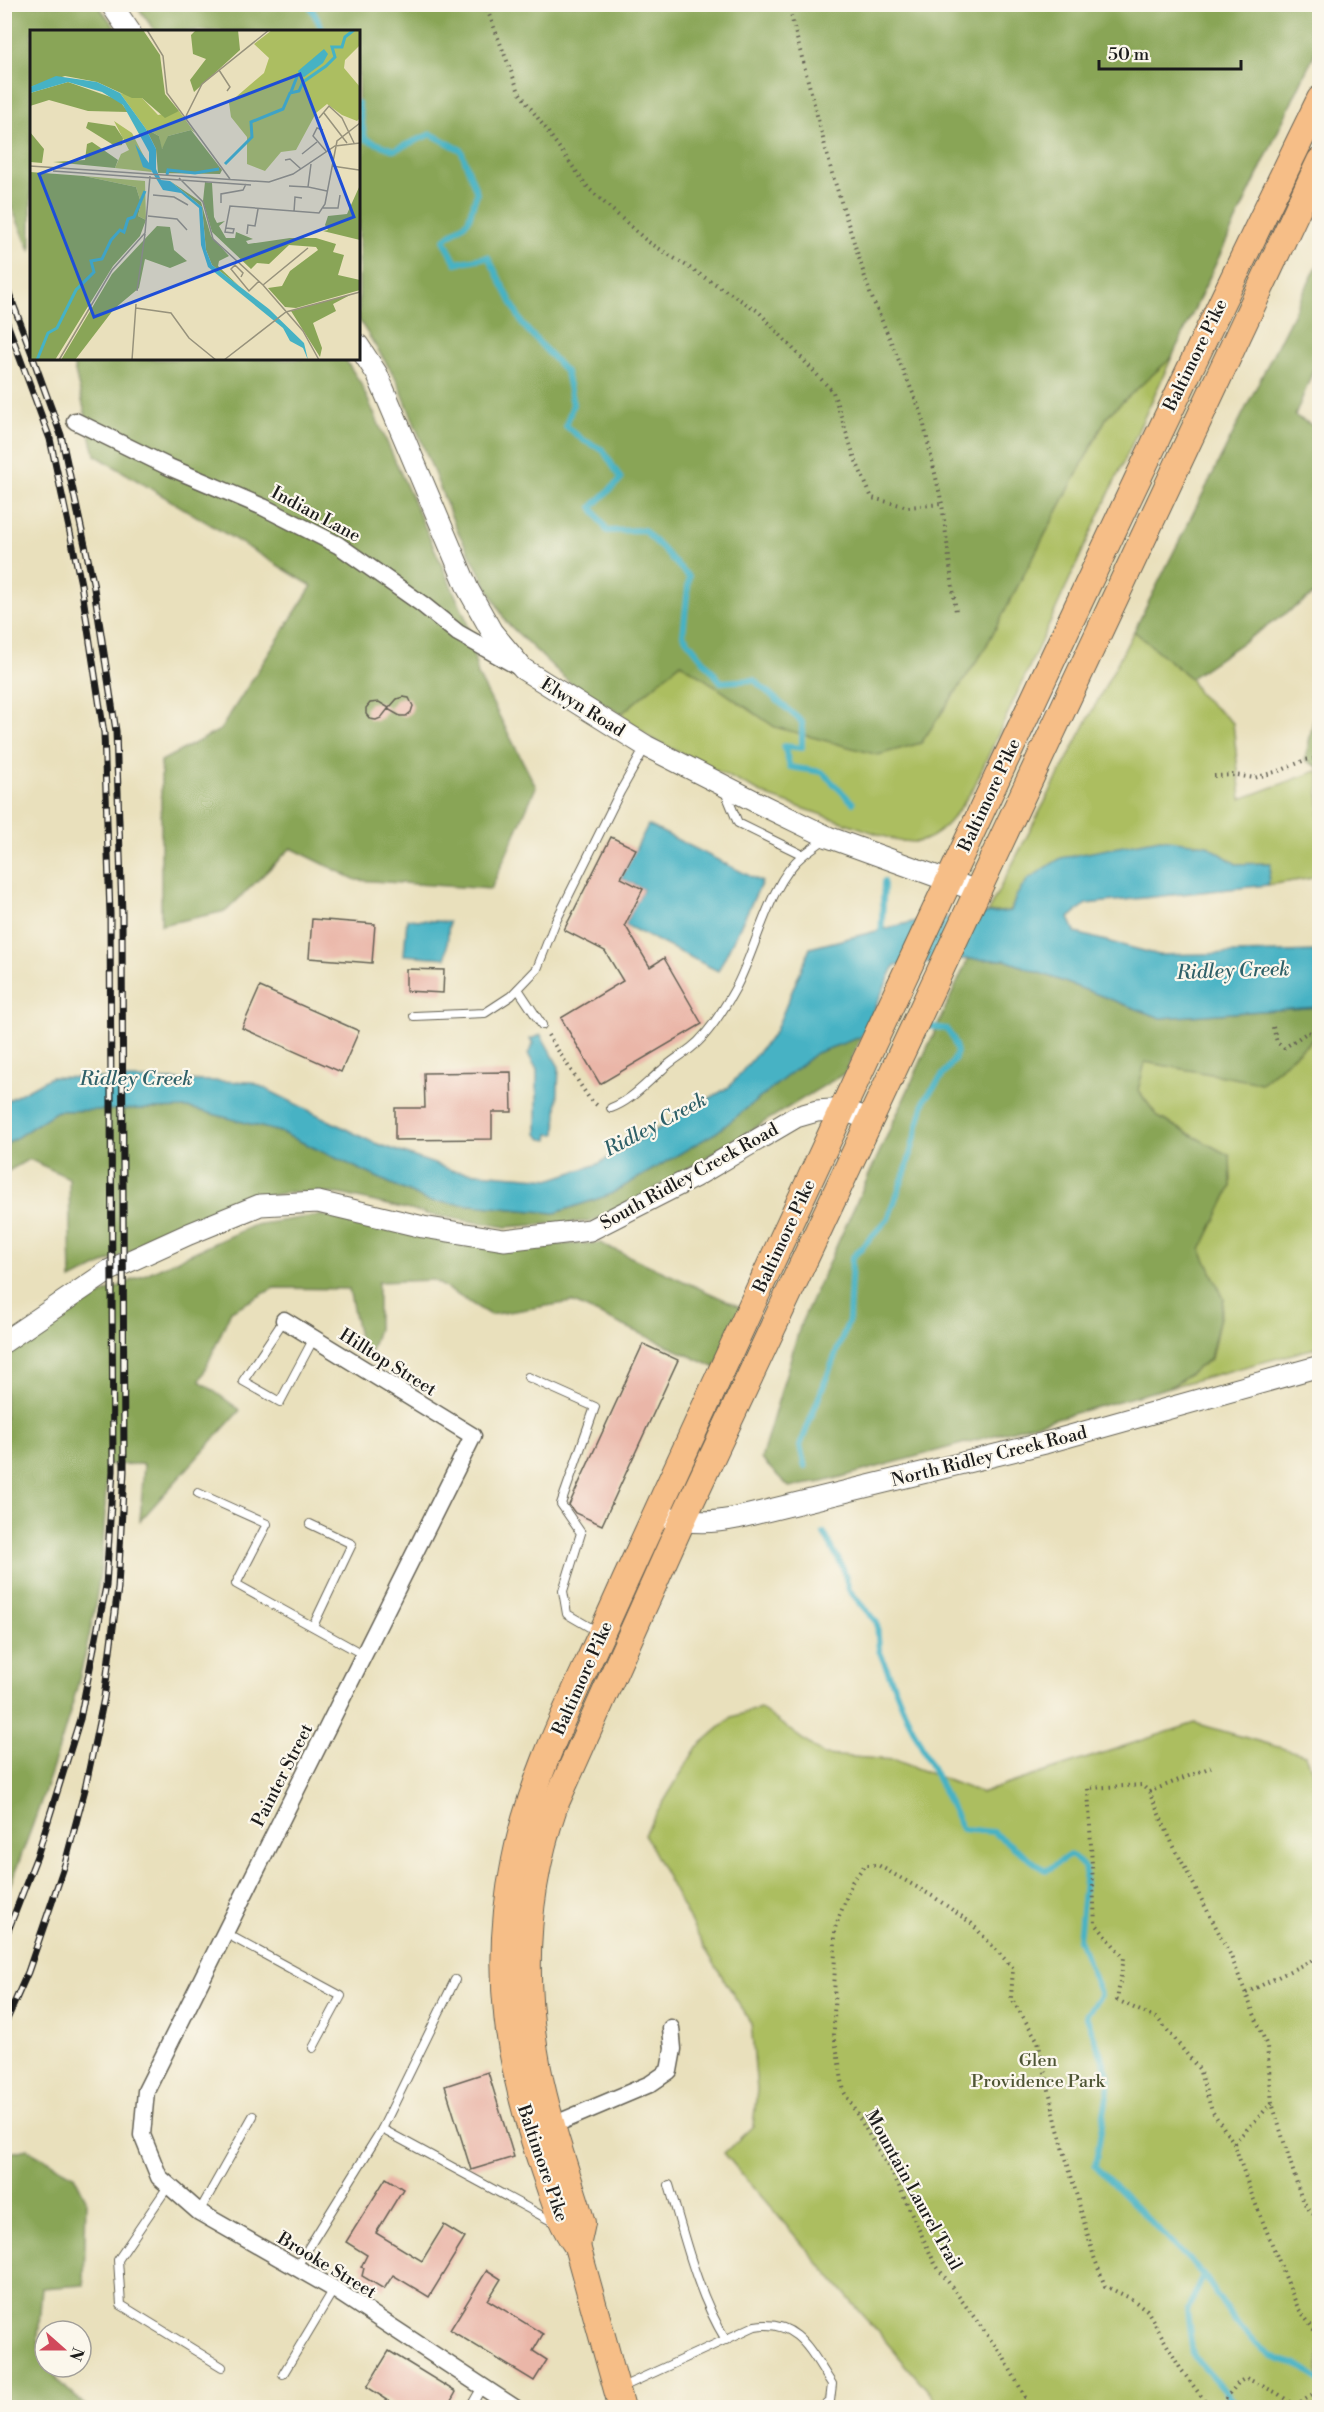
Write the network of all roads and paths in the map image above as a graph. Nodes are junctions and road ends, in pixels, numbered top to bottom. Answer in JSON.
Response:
{"nodes":[{"id":1,"x":111,"y":4,"type":"edge"},
{"id":2,"x":485,"y":4,"type":"edge"},
{"id":3,"x":788,"y":4,"type":"edge"},
{"id":4,"x":129,"y":30,"type":"edge"},
{"id":5,"x":1320,"y":99,"type":"edge"},
{"id":6,"x":1320,"y":161,"type":"edge"},
{"id":7,"x":360,"y":348,"type":"edge"},
{"id":8,"x":75,"y":421,"type":"dead end"},
{"id":9,"x":942,"y":504,"type":"junction"},
{"id":10,"x":956,"y":612,"type":"dead end"},
{"id":11,"x":523,"y":669,"type":"junction"},
{"id":12,"x":646,"y":746,"type":"junction"},
{"id":13,"x":1320,"y":758,"type":"edge"},
{"id":14,"x":1214,"y":777,"type":"dead end"},
{"id":15,"x":722,"y":785,"type":"junction"},
{"id":16,"x":828,"y":837,"type":"junction"},
{"id":17,"x":803,"y":855,"type":"junction"},
{"id":18,"x":949,"y":880,"type":"junction"},
{"id":19,"x":972,"y":901,"type":"junction"},
{"id":20,"x":519,"y":989,"type":"junction"},
{"id":21,"x":414,"y":1016,"type":"dead end"},
{"id":22,"x":542,"y":1025,"type":"joint"},
{"id":23,"x":1273,"y":1027,"type":"dead end"},
{"id":24,"x":1320,"y":1037,"type":"edge"},
{"id":25,"x":611,"y":1108,"type":"joint"},
{"id":26,"x":842,"y":1110,"type":"junction"},
{"id":27,"x":870,"y":1119,"type":"junction"},
{"id":28,"x":284,"y":1320,"type":"joint"},
{"id":29,"x":314,"y":1338,"type":"junction"},
{"id":30,"x":4,"y":1342,"type":"edge"},
{"id":31,"x":1320,"y":1366,"type":"edge"},
{"id":32,"x":528,"y":1377,"type":"dead end"},
{"id":33,"x":473,"y":1436,"type":"joint"},
{"id":34,"x":198,"y":1492,"type":"dead end"},
{"id":35,"x":656,"y":1513,"type":"junction"},
{"id":36,"x":682,"y":1521,"type":"junction"},
{"id":37,"x":310,"y":1524,"type":"dead end"},
{"id":38,"x":312,"y":1626,"type":"junction"},
{"id":39,"x":601,"y":1634,"type":"junction"},
{"id":40,"x":364,"y":1655,"type":"junction"},
{"id":41,"x":1211,"y":1767,"type":"dead end"},
{"id":42,"x":1149,"y":1792,"type":"junction"},
{"id":43,"x":225,"y":1933,"type":"junction"},
{"id":44,"x":1320,"y":1956,"type":"edge"},
{"id":45,"x":455,"y":1980,"type":"dead end"},
{"id":46,"x":1246,"y":1993,"type":"junction"},
{"id":47,"x":671,"y":2028,"type":"dead end"},
{"id":48,"x":313,"y":2048,"type":"dead end"},
{"id":49,"x":1272,"y":2103,"type":"junction"},
{"id":50,"x":253,"y":2116,"type":"dead end"},
{"id":51,"x":553,"y":2125,"type":"junction"},
{"id":52,"x":382,"y":2129,"type":"junction"},
{"id":53,"x":142,"y":2135,"type":"joint"},
{"id":54,"x":1234,"y":2143,"type":"junction"},
{"id":55,"x":669,"y":2185,"type":"dead end"},
{"id":56,"x":169,"y":2186,"type":"junction"},
{"id":57,"x":199,"y":2212,"type":"junction"},
{"id":58,"x":1320,"y":2224,"type":"edge"},
{"id":59,"x":570,"y":2236,"type":"junction"},
{"id":60,"x":297,"y":2268,"type":"junction"},
{"id":61,"x":334,"y":2289,"type":"junction"},
{"id":62,"x":1320,"y":2338,"type":"edge"},
{"id":63,"x":726,"y":2340,"type":"junction"},
{"id":64,"x":222,"y":2367,"type":"dead end"},
{"id":65,"x":283,"y":2374,"type":"dead end"},
{"id":66,"x":482,"y":2387,"type":"junction"},
{"id":67,"x":1320,"y":2391,"type":"edge"},
{"id":68,"x":619,"y":2398,"type":"edge"},
{"id":69,"x":1292,"y":2406,"type":"edge"},
{"id":70,"x":470,"y":2408,"type":"edge"},
{"id":71,"x":515,"y":2408,"type":"edge"},
{"id":72,"x":821,"y":2408,"type":"edge"},
{"id":73,"x":1031,"y":2408,"type":"edge"},
{"id":74,"x":1210,"y":2408,"type":"edge"},
{"id":75,"x":1218,"y":2408,"type":"edge"}],
"edges":[{"from":1,"to":4,"type":"street"},
{"from":2,"to":9,"type":"path"},
{"from":3,"to":9,"type":"path"},
{"from":5,"to":18,"type":"main road","name":"Baltimore Pike"},
{"from":6,"to":19,"type":"main road","name":"Baltimore Pike"},
{"from":7,"to":11,"type":"street","name":"Elwyn Road"},
{"from":8,"to":11,"type":"street","name":"Indian Lane"},
{"from":9,"to":10,"type":"path"},
{"from":11,"to":12,"type":"street","name":"Elwyn Road"},
{"from":12,"to":15,"type":"street","name":"Elwyn Road"},
{"from":12,"to":20,"type":"lane"},
{"from":13,"to":14,"type":"path"},
{"from":15,"to":16,"type":"street","name":"Elwyn Road"},
{"from":15,"to":17,"type":"lane"},
{"from":16,"to":17,"type":"lane"},
{"from":16,"to":18,"type":"street","name":"Elwyn Road"},
{"from":17,"to":25,"type":"lane"},
{"from":18,"to":19,"type":"street","name":"Elwyn Road"},
{"from":18,"to":26,"type":"main road","name":"Baltimore Pike"},
{"from":19,"to":27,"type":"main road","name":"Baltimore Pike"},
{"from":20,"to":21,"type":"lane"},
{"from":20,"to":22,"type":"lane"},
{"from":22,"to":25,"type":"path"},
{"from":23,"to":24,"type":"path"},
{"from":26,"to":27,"type":"street","name":"South Ridley Creek Road"},
{"from":26,"to":30,"type":"street","name":"South Ridley Creek Road"},
{"from":26,"to":35,"type":"main road","name":"Baltimore Pike"},
{"from":27,"to":36,"type":"main road","name":"Baltimore Pike"},
{"from":28,"to":29,"type":"street","name":"Hilltop Street"},
{"from":28,"to":29,"type":"lane"},
{"from":29,"to":33,"type":"street","name":"Hilltop Street"},
{"from":31,"to":36,"type":"street","name":"North Ridley Creek Road"},
{"from":32,"to":39,"type":"lane"},
{"from":33,"to":40,"type":"street","name":"Painter Street"},
{"from":34,"to":38,"type":"lane"},
{"from":35,"to":36,"type":"street","name":"North Ridley Creek Road"},
{"from":35,"to":39,"type":"main road","name":"Baltimore Pike"},
{"from":36,"to":51,"type":"main road","name":"Baltimore Pike"},
{"from":37,"to":38,"type":"lane"},
{"from":38,"to":40,"type":"lane"},
{"from":39,"to":59,"type":"main road","name":"Baltimore Pike"},
{"from":40,"to":43,"type":"street","name":"Painter Street"},
{"from":41,"to":42,"type":"path"},
{"from":42,"to":46,"type":"path"},
{"from":42,"to":54,"type":"path"},
{"from":43,"to":48,"type":"lane"},
{"from":43,"to":53,"type":"street","name":"Painter Street"},
{"from":44,"to":46,"type":"path"},
{"from":45,"to":52,"type":"lane"},
{"from":46,"to":49,"type":"path"},
{"from":47,"to":51,"type":"street"},
{"from":49,"to":54,"type":"path"},
{"from":49,"to":58,"type":"path"},
{"from":50,"to":57,"type":"lane"},
{"from":51,"to":59,"type":"main road","name":"Baltimore Pike"},
{"from":52,"to":59,"type":"lane"},
{"from":52,"to":60,"type":"lane"},
{"from":53,"to":56,"type":"street","name":"Brooke Street"},
{"from":54,"to":62,"type":"path"},
{"from":55,"to":63,"type":"lane"},
{"from":56,"to":57,"type":"street","name":"Brooke Street"},
{"from":56,"to":64,"type":"lane"},
{"from":57,"to":60,"type":"street","name":"Brooke Street"},
{"from":59,"to":68,"type":"main road"},
{"from":60,"to":61,"type":"street","name":"Brooke Street"},
{"from":61,"to":65,"type":"lane"},
{"from":61,"to":66,"type":"street","name":"Brooke Street"},
{"from":63,"to":68,"type":"lane"},
{"from":63,"to":72,"type":"lane"},
{"from":66,"to":70,"type":"lane"},
{"from":66,"to":71,"type":"street","name":"Brooke Street"},
{"from":67,"to":69,"type":"path"},
{"from":69,"to":75,"type":"path"},
{"from":73,"to":74,"type":"path","name":"Mountain Laurel Trail"}]}
